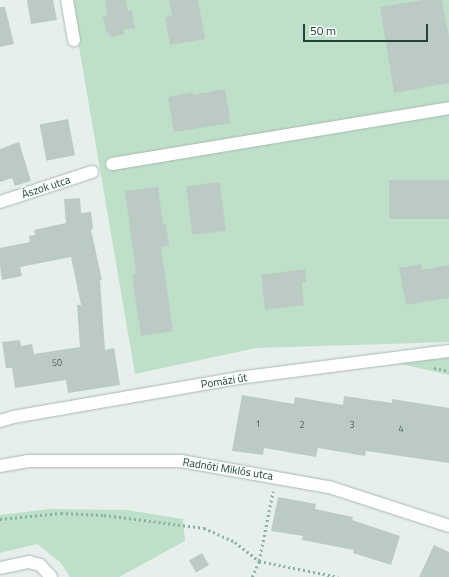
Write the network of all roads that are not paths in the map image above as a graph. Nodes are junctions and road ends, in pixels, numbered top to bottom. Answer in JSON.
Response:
{"nodes":[{"id":1,"x":67,"y":0,"type":"edge"},
{"id":2,"x":74,"y":40,"type":"dead end"},
{"id":3,"x":449,"y":108,"type":"edge"},
{"id":4,"x":112,"y":164,"type":"dead end"},
{"id":5,"x":92,"y":172,"type":"dead end"},
{"id":6,"x":0,"y":202,"type":"edge"},
{"id":7,"x":449,"y":351,"type":"edge"},
{"id":8,"x":0,"y":421,"type":"edge"},
{"id":9,"x":0,"y":466,"type":"edge"},
{"id":10,"x":449,"y":526,"type":"edge"},
{"id":11,"x":0,"y":568,"type":"edge"},
{"id":12,"x":51,"y":577,"type":"edge"}],
"edges":[{"from":1,"to":2,"type":"street"},
{"from":3,"to":4,"type":"street"},
{"from":5,"to":6,"type":"street","name":"Ászok utca"},
{"from":7,"to":8,"type":"street","name":"Pomázi út"},
{"from":9,"to":10,"type":"street","name":"Radnóti Miklós utca"},
{"from":11,"to":12,"type":"street"}]}
